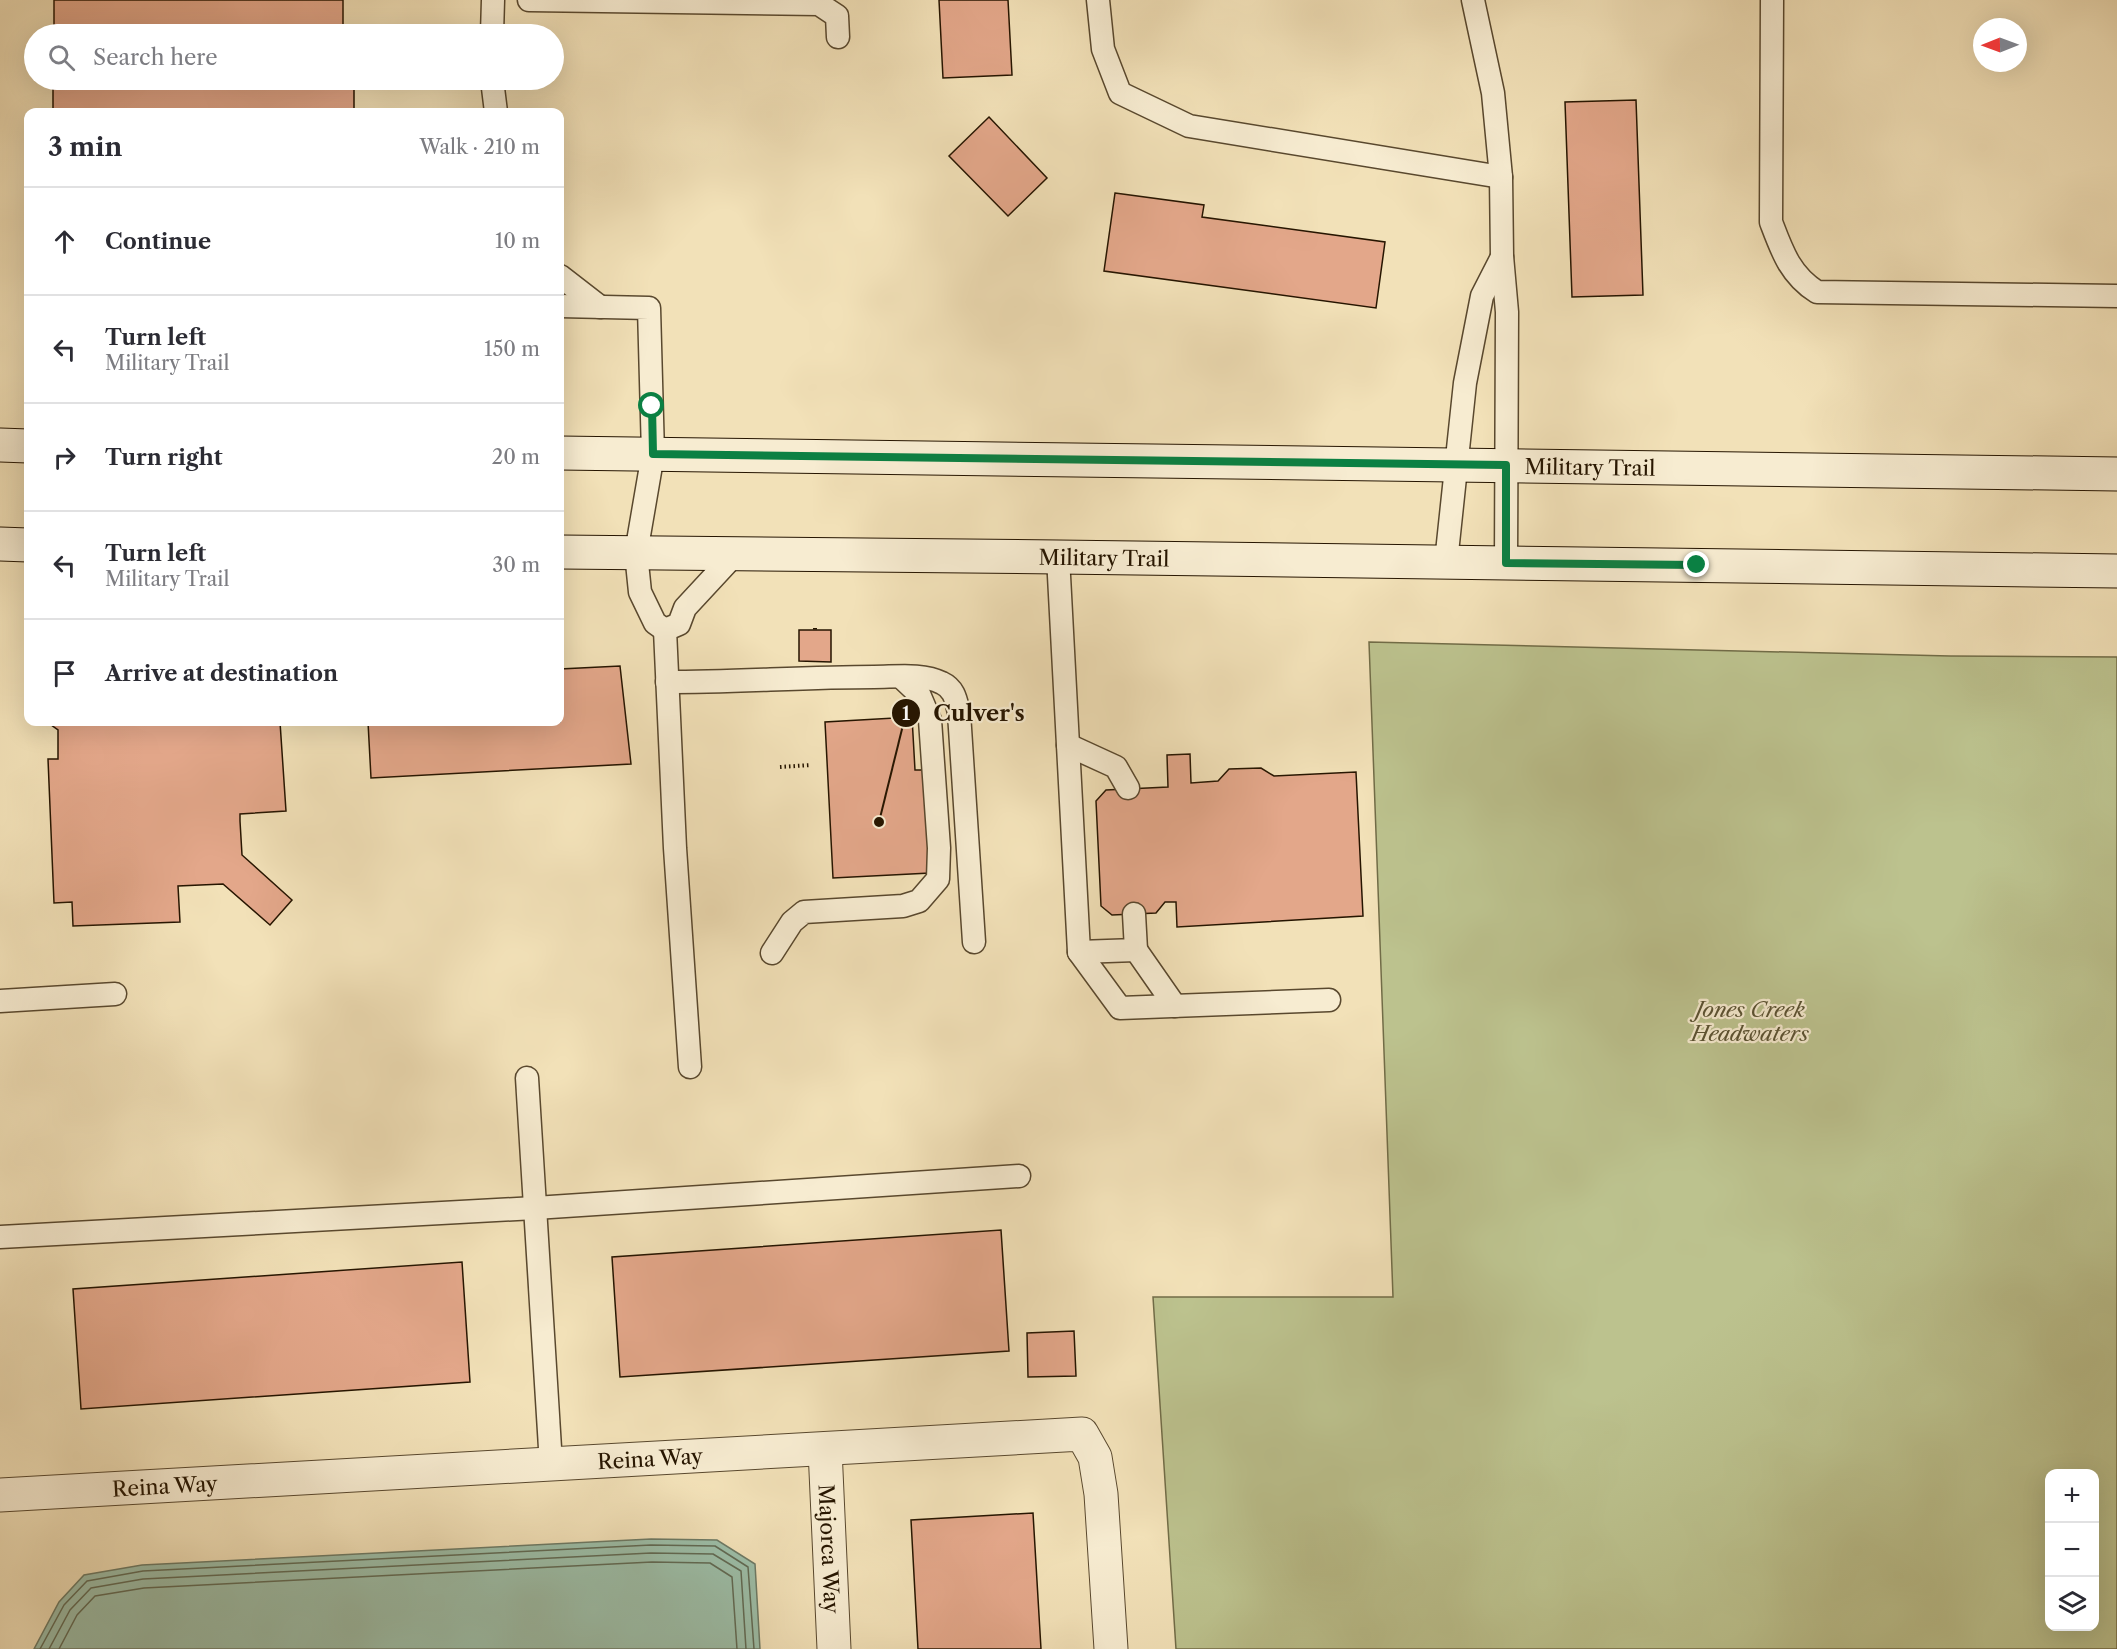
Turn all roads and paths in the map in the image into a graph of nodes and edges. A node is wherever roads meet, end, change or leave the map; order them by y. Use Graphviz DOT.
graph roads {
  1 [pos="493,0"];
  2 [pos="529,0"];
  3 [pos="1098,0"];
  4 [pos="1473,0"];
  5 [pos="1772,0"];
  6 [pos="492,24"];
  7 [pos="838,37"];
  8 [pos="493,90"];
  9 [pos="496,108"];
  10 [pos="1501,177"];
  11 [pos="1502,256"];
  12 [pos="564,279"];
  13 [pos="2117,296"];
  14 [pos="564,306"];
  15 [pos="600,307"];
  16 [pos="0,446"];
  17 [pos="24,446"];
  18 [pos="564,453"];
  19 [pos="653,454"];
  20 [pos="1457,465"];
  21 [pos="1506,465"];
  22 [pos="2117,474"];
  23 [pos="0,544"];
  24 [pos="24,545"];
  25 [pos="564,552"];
  26 [pos="636,553"];
  27 [pos="736,553"];
  28 [pos="1058,557"];
  29 [pos="1446,562"];
  30 [pos="1506,563"];
  31 [pos="2117,571"];
  32 [pos="665,630"];
  33 [pos="901,677"];
  34 [pos="667,682"];
  35 [pos="1068,745"];
  36 [pos="812,765"];
  37 [pos="780,767"];
  38 [pos="1128,788"];
  39 [pos="968,847"];
  40 [pos="938,879"];
  41 [pos="1134,914"];
  42 [pos="974,942"];
  43 [pos="1136,950"];
  44 [pos="1079,952"];
  45 [pos="772,953"];
  46 [pos="115,994"];
  47 [pos="1329,1000"];
  48 [pos="0,1001"];
  49 [pos="1175,1006"];
  50 [pos="690,1067"];
  51 [pos="527,1078"];
  52 [pos="1019,1176"];
  53 [pos="535,1208"];
  54 [pos="0,1238"];
  55 [pos="825,1449"];
  56 [pos="551,1464"];
  57 [pos="0,1495"];
  58 [pos="834,1649"];
  59 [pos="1111,1649"];
  1 -- 6 [label="lane"];
  2 -- 7 [label="lane"];
  3 -- 10 [label="lane"];
  4 -- 10 [label="lane"];
  5 -- 13 [label="lane"];
  8 -- 9 [label="lane"];
  10 -- 11 [label="lane"];
  11 -- 20 [label="lane"];
  11 -- 21 [label="lane"];
  12 -- 15 [label="lane"];
  14 -- 15 [label="lane"];
  15 -- 19 [label="lane"];
  16 -- 17 [label="main road"];
  18 -- 19 [label="main road, Military Trail"];
  19 -- 20 [label="main road, Military Trail"];
  19 -- 26 [label="lane"];
  20 -- 21 [label="main road, Military Trail"];
  20 -- 29 [label="lane"];
  21 -- 22 [label="main road, Military Trail"];
  21 -- 30 [label="lane"];
  23 -- 24 [label="main road"];
  25 -- 26 [label="main road, Military Trail"];
  26 -- 27 [label="main road, Military Trail"];
  26 -- 32 [label="lane"];
  27 -- 28 [label="main road, Military Trail"];
  27 -- 32 [label="lane"];
  28 -- 29 [label="main road, Military Trail"];
  28 -- 35 [label="lane"];
  29 -- 30 [label="main road, Military Trail"];
  30 -- 31 [label="main road, Military Trail"];
  32 -- 34 [label="lane"];
  33 -- 34 [label="lane"];
  33 -- 39 [label="lane"];
  33 -- 40 [label="lane"];
  34 -- 50 [label="lane"];
  35 -- 38 [label="lane"];
  35 -- 44 [label="lane"];
  36 -- 37 [label="path"];
  39 -- 40 [label="lane"];
  39 -- 42 [label="lane"];
  40 -- 45 [label="lane"];
  41 -- 43 [label="lane"];
  43 -- 44 [label="lane"];
  43 -- 49 [label="lane"];
  44 -- 49 [label="lane"];
  46 -- 48 [label="lane"];
  47 -- 49 [label="lane"];
  51 -- 53 [label="lane"];
  52 -- 53 [label="lane"];
  53 -- 54 [label="lane"];
  53 -- 56 [label="lane"];
  55 -- 56 [label="main road, Reina Way"];
  55 -- 58 [label="main road, Majorca Way"];
  55 -- 59 [label="main road, Reina Way"];
  56 -- 57 [label="main road, Reina Way"];
}
